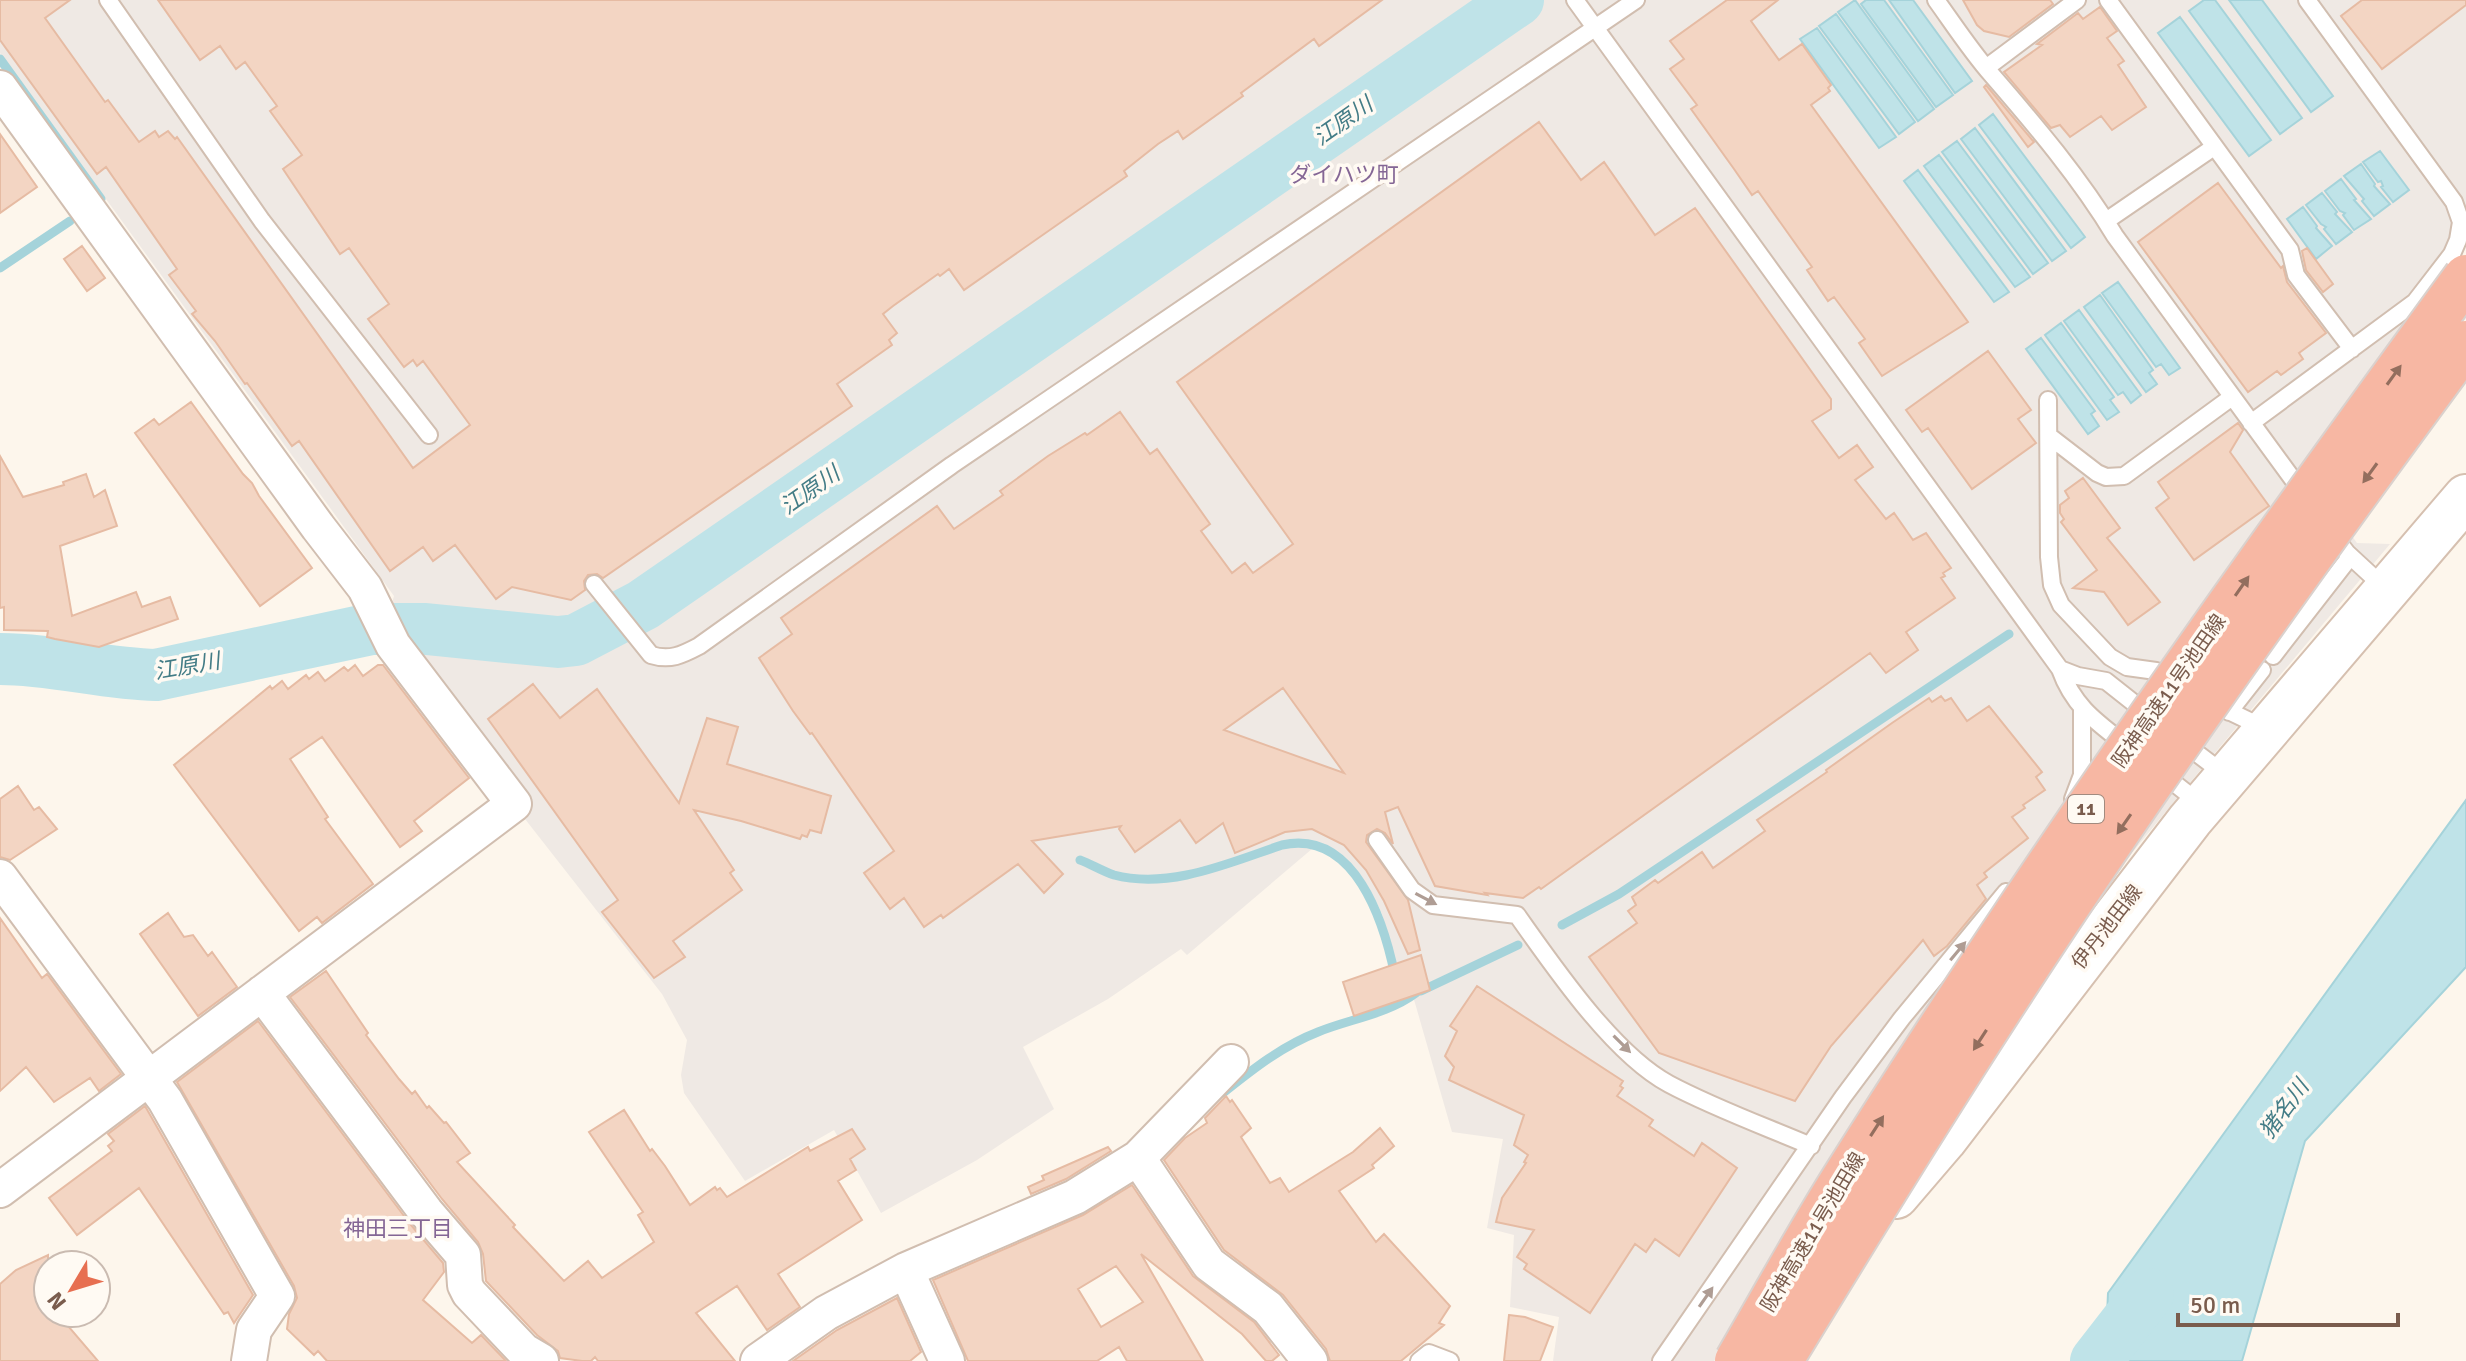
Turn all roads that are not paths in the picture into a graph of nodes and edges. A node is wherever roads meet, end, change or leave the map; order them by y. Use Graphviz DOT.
graph roads {
  1 [pos="108,0"];
  2 [pos="1636,0"];
  3 [pos="1936,0"];
  4 [pos="2077,0"];
  5 [pos="2108,0"];
  6 [pos="2307,0"];
  7 [pos="1577,3"];
  8 [pos="1595,29"];
  9 [pos="1986,68"];
  10 [pos="0,88"];
  11 [pos="2214,147"];
  12 [pos="2106,221"];
  13 [pos="2466,277"];
  14 [pos="2466,343"];
  15 [pos="2352,349"];
  16 [pos="2232,397"];
  17 [pos="2048,400"];
  18 [pos="2251,423"];
  19 [pos="429,435"];
  20 [pos="2049,436"];
  21 [pos="2466,497"];
  22 [pos="2350,557"];
  23 [pos="597,587"];
  24 [pos="2387,590"];
  25 [pos="2273,656"];
  26 [pos="2060,669"];
  27 [pos="2262,670"];
  28 [pos="2082,710"];
  29 [pos="2248,721"];
  30 [pos="2119,731"];
  31 [pos="2215,791"];
  32 [pos="2076,793"];
  33 [pos="1377,840"];
  34 [pos="0,877"];
  35 [pos="262,993"];
  36 [pos="1231,1062"];
  37 [pos="147,1078"];
  38 [pos="1811,1146"];
  39 [pos="1138,1158"];
  40 [pos="0,1190"];
  41 [pos="906,1270"];
  42 [pos="1301,1358"];
  43 [pos="249,1361"];
  44 [pos="541,1361"];
  45 [pos="758,1361"];
  46 [pos="947,1361"];
  47 [pos="1419,1361"];
  48 [pos="1450,1361"];
  49 [pos="1661,1361"];
  50 [pos="1737,1361"];
  51 [pos="1753,1361"];
  52 [pos="1780,1361"];
  1 -- 19 [label="lane"];
  2 -- 8 [label="lane"];
  3 -- 9 [label="lane"];
  4 -- 9 [label="lane"];
  5 -- 11 [label="lane"];
  6 -- 15 [label="lane"];
  7 -- 8 [label="lane"];
  8 -- 23 [label="lane"];
  8 -- 26 [label="lane"];
  9 -- 12 [label="lane"];
  10 -- 35 [label="street"];
  11 -- 12 [label="lane"];
  11 -- 15 [label="lane"];
  12 -- 16 [label="lane"];
  50 -- 13 [label="highway, 阪神高速11号池田線 / 11, one-way, bridge"];
  14 -- 52 [label="highway, 阪神高速11号池田線 / 11, one-way, bridge"];
  15 -- 18 [label="lane"];
  16 -- 18 [label="lane"];
  16 -- 20 [label="lane"];
  17 -- 20 [label="lane"];
  18 -- 22 [label="lane"];
  20 -- 29 [label="lane"];
  21 -- 24 [label="main road, 伊丹池田線"];
  22 -- 24 [label="lane"];
  22 -- 25 [label="lane"];
  24 -- 29 [label="main road, 伊丹池田線"];
  26 -- 28 [label="lane"];
  26 -- 30 [label="lane"];
  27 -- 29 [label="lane"];
  28 -- 30 [label="lane"];
  28 -- 32 [label="lane"];
  29 -- 31 [label="main road, 伊丹池田線"];
  30 -- 31 [label="lane"];
  30 -- 31 [label="lane"];
  30 -- 32 [label="lane"];
  31 -- 51 [label="main road, 伊丹池田線"];
  38 -- 32 [label="lane, one-way"];
  33 -- 38 [label="lane, one-way"];
  34 -- 37 [label="street"];
  35 -- 37 [label="street"];
  35 -- 44 [label="street"];
  36 -- 39 [label="street"];
  37 -- 40 [label="street"];
  37 -- 43 [label="street"];
  49 -- 38 [label="lane, one-way"];
  39 -- 41 [label="street"];
  39 -- 42 [label="street"];
  41 -- 45 [label="street"];
  41 -- 46 [label="street"];
  47 -- 48 [label="lane"];
}
